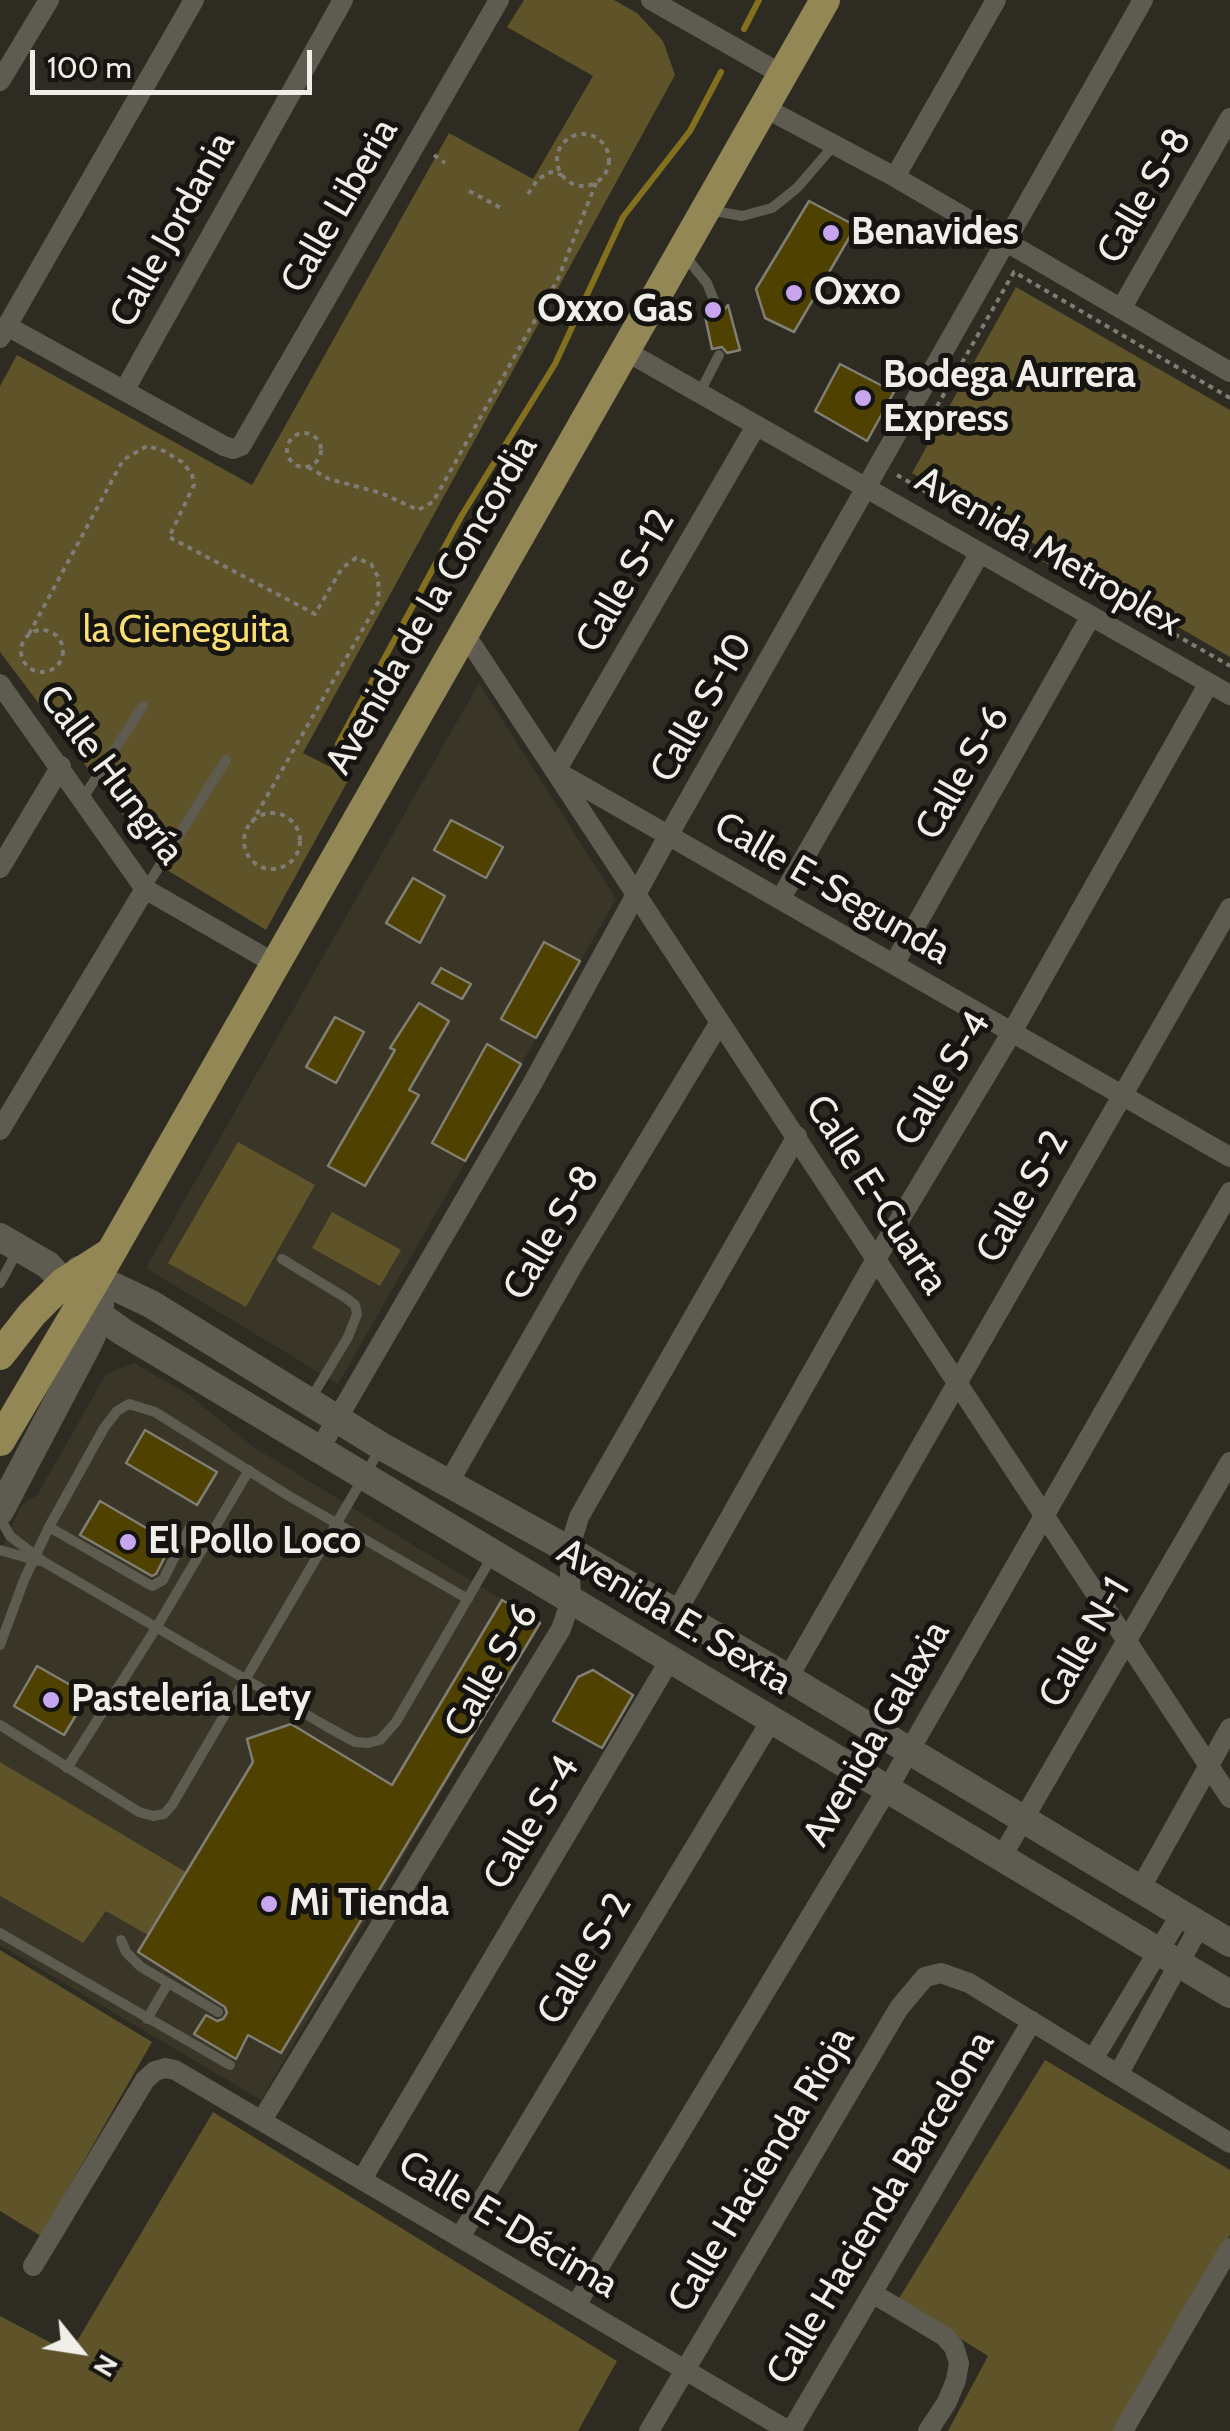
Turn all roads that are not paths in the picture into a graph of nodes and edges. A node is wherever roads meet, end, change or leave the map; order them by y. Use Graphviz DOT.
graph roads {
  1 [pos="48,0"];
  2 [pos="194,0"];
  3 [pos="343,0"];
  4 [pos="498,0"];
  5 [pos="652,0"];
  6 [pos="826,0"];
  7 [pos="996,0"];
  8 [pos="1143,0"];
  9 [pos="783,75"];
  10 [pos="0,81"];
  11 [pos="764,108"];
  12 [pos="1230,118"];
  13 [pos="834,145"];
  14 [pos="895,178"];
  15 [pos="706,209"];
  16 [pos="1005,242"];
  17 [pos="680,252"];
  18 [pos="717,308"];
  19 [pos="1121,309"];
  20 [pos="4,332"];
  21 [pos="624,350"];
  22 [pos="719,356"];
  23 [pos="1230,372"];
  24 [pos="124,390"];
  25 [pos="700,394"];
  26 [pos="756,426"];
  27 [pos="867,489"];
  28 [pos="980,553"];
  29 [pos="1091,616"];
  30 [pos="463,631"];
  31 [pos="1208,683"];
  32 [pos="0,684"];
  33 [pos="1230,695"];
  34 [pos="143,706"];
  35 [pos="226,760"];
  36 [pos="61,766"];
  37 [pos="556,771"];
  38 [pos="83,798"];
  39 [pos="668,836"];
  40 [pos="0,868"];
  41 [pos="145,888"];
  42 [pos="635,896"];
  43 [pos="781,898"];
  44 [pos="1230,908"];
  45 [pos="274,964"];
  46 [pos="894,964"];
  47 [pos="720,1022"];
  48 [pos="1012,1032"];
  49 [pos="1122,1095"];
  50 [pos="0,1130"];
  51 [pos="797,1136"];
  52 [pos="1230,1157"];
  53 [pos="1230,1192"];
  54 [pos="10,1242"];
  55 [pos="282,1259"];
  56 [pos="876,1259"];
  57 [pos="83,1281"];
  58 [pos="0,1283"];
  59 [pos="0,1355"];
  60 [pos="956,1384"];
  61 [pos="310,1401"];
  62 [pos="338,1419"];
  63 [pos="0,1441"];
  64 [pos="382,1446"];
  65 [pos="319,1450"];
  66 [pos="1230,1462"];
  67 [pos="249,1470"];
  68 [pos="364,1476"];
  69 [pos="449,1482"];
  70 [pos="1045,1514"];
  71 [pos="0,1515"];
  72 [pos="336,1523"];
  73 [pos="190,1527"];
  74 [pos="49,1528"];
  75 [pos="0,1550"];
  76 [pos="569,1550"];
  77 [pos="494,1554"];
  78 [pos="37,1559"];
  79 [pos="468,1599"];
  80 [pos="571,1600"];
  81 [pos="676,1614"];
  82 [pos="156,1628"];
  83 [pos="1126,1640"];
  84 [pos="0,1646"];
  85 [pos="671,1658"];
  86 [pos="788,1678"];
  87 [pos="245,1680"];
  88 [pos="772,1719"];
  89 [pos="0,1725"];
  90 [pos="1230,1728"];
  91 [pos="910,1750"];
  92 [pos="1209,1766"];
  93 [pos="67,1768"];
  94 [pos="888,1788"];
  95 [pos="1230,1798"];
  96 [pos="1024,1820"];
  97 [pos="1001,1858"];
  98 [pos="1140,1890"];
  99 [pos="1190,1920"];
  100 [pos="0,1934"];
  101 [pos="122,1940"];
  102 [pos="1230,1943"];
  103 [pos="1169,1957"];
  104 [pos="168,1984"];
  105 [pos="1230,1994"];
  106 [pos="218,2012"];
  107 [pos="147,2019"];
  108 [pos="1032,2021"];
  109 [pos="1093,2058"];
  110 [pos="230,2065"];
  111 [pos="1119,2073"];
  112 [pos="262,2120"];
  113 [pos="1230,2143"];
  114 [pos="362,2180"];
  115 [pos="460,2237"];
  116 [pos="1230,2248"];
  117 [pos="32,2266"];
  118 [pos="872,2294"];
  119 [pos="576,2305"];
  120 [pos="683,2370"];
  121 [pos="649,2431"];
  122 [pos="790,2431"];
  123 [pos="928,2431"];
  124 [pos="1122,2431"];
  1 -- 10 [label="street"];
  2 -- 20 [label="street"];
  3 -- 24 [label="street, Calle Jordania"];
  4 -- 24 [label="street, Calle Liberia"];
  5 -- 9 [label="street"];
  6 -- 9 [label="main road, Avenida de la Concordia"];
  7 -- 14 [label="street"];
  8 -- 16 [label="street, Calle S-10"];
  9 -- 11 [label="main road, Avenida de la Concordia"];
  11 -- 13 [label="street"];
  11 -- 15 [label="main road, Avenida de la Concordia"];
  12 -- 19 [label="street, Calle S-8"];
  13 -- 14 [label="street"];
  13 -- 15 [label="lane"];
  14 -- 16 [label="street"];
  15 -- 17 [label="main road, Avenida de la Concordia"];
  16 -- 19 [label="street"];
  16 -- 27 [label="street, Calle S-10"];
  17 -- 18 [label="lane"];
  17 -- 21 [label="main road, Avenida de la Concordia"];
  19 -- 23 [label="street"];
  20 -- 24 [label="street"];
  21 -- 25 [label="street, Avenida Metroplex"];
  21 -- 30 [label="main road, Avenida de la Concordia"];
  22 -- 25 [label="lane"];
  25 -- 26 [label="street, Avenida Metroplex"];
  26 -- 27 [label="street, Avenida Metroplex"];
  26 -- 37 [label="street, Calle S-12"];
  27 -- 28 [label="street, Avenida Metroplex"];
  27 -- 39 [label="street, Calle S-10"];
  28 -- 29 [label="street, Avenida Metroplex"];
  28 -- 43 [label="street"];
  29 -- 31 [label="street, Avenida Metroplex"];
  29 -- 46 [label="street, Calle S-6"];
  30 -- 37 [label="street, Calle E-Cuarta"];
  30 -- 45 [label="main road, Avenida de la Concordia"];
  31 -- 33 [label="street, Avenida Metroplex"];
  31 -- 48 [label="street, Calle S-4"];
  32 -- 36 [label="street, Calle Hungría"];
  34 -- 38 [label="lane"];
  35 -- 41 [label="lane"];
  36 -- 38 [label="street, Calle Hungría"];
  36 -- 40 [label="street"];
  37 -- 39 [label="street, Calle E-Segunda"];
  37 -- 42 [label="street, Calle E-Cuarta"];
  38 -- 41 [label="street, Calle Hungría"];
  39 -- 42 [label="street, Calle S-10"];
  39 -- 43 [label="street, Calle E-Segunda"];
  41 -- 45 [label="street, Calle Hungría"];
  41 -- 50 [label="street"];
  42 -- 47 [label="street, Calle E-Cuarta"];
  42 -- 62 [label="street, Calle S-10"];
  43 -- 46 [label="street, Calle E-Segunda"];
  44 -- 49 [label="street, Calle S-2"];
  45 -- 57 [label="main road, Avenida de la Concordia"];
  46 -- 48 [label="street, Calle E-Segunda"];
  47 -- 51 [label="street, Calle E-Cuarta"];
  47 -- 69 [label="street, Calle S-8"];
  48 -- 49 [label="street, Calle E-Segunda"];
  48 -- 56 [label="street, Calle S-4"];
  49 -- 52 [label="street, Calle E-Segunda"];
  49 -- 60 [label="street, Calle S-2"];
  51 -- 56 [label="street, Calle E-Cuarta"];
  51 -- 76 [label="street, Calle S-6"];
  53 -- 70 [label="street, Avenida Galaxia"];
  54 -- 57 [label="street"];
  54 -- 58 [label="lane"];
  55 -- 61 [label="lane"];
  56 -- 60 [label="street, Calle E-Cuarta"];
  56 -- 81 [label="street, Calle S-4"];
  57 -- 59 [label="main road"];
  57 -- 61 [label="street, Avenida E. Sexta"];
  57 -- 63 [label="main road"];
  57 -- 65 [label="street, Avenida E. Sexta"];
  57 -- 71 [label="street"];
  60 -- 70 [label="street, Calle E-Cuarta"];
  60 -- 86 [label="street, Calle S-2"];
  61 -- 62 [label="street, Avenida E. Sexta"];
  62 -- 64 [label="street, Avenida E. Sexta"];
  62 -- 65 [label="street, Calle S-10"];
  64 -- 68 [label="lane"];
  64 -- 69 [label="street, Avenida E. Sexta"];
  65 -- 68 [label="street, Avenida E. Sexta"];
  66 -- 83 [label="street, Calle N-1"];
  67 -- 72 [label="lane"];
  67 -- 74 [label="lane"];
  67 -- 82 [label="lane"];
  68 -- 72 [label="lane"];
  68 -- 77 [label="street, Avenida E. Sexta"];
  69 -- 76 [label="street, Avenida E. Sexta"];
  70 -- 83 [label="street, Calle E-Cuarta"];
  70 -- 91 [label="street, Avenida Galaxia"];
  71 -- 78 [label="lane"];
  72 -- 79 [label="lane"];
  72 -- 87 [label="lane"];
  73 -- 74 [label="lane"];
  74 -- 78 [label="lane"];
  75 -- 78 [label="lane"];
  76 -- 80 [label="street, Calle S-6"];
  76 -- 81 [label="street, Avenida E. Sexta"];
  77 -- 79 [label="lane"];
  77 -- 80 [label="street, Avenida E. Sexta"];
  78 -- 82 [label="lane"];
  78 -- 84 [label="lane"];
  79 -- 87 [label="lane"];
  80 -- 85 [label="street, Avenida E. Sexta"];
  80 -- 112 [label="street, Calle S-6"];
  81 -- 86 [label="street, Avenida E. Sexta"];
  82 -- 87 [label="lane"];
  82 -- 93 [label="lane"];
  83 -- 92 [label="street, Calle E-Cuarta"];
  83 -- 96 [label="street, Calle N-1"];
  85 -- 88 [label="street, Avenida E. Sexta"];
  85 -- 114 [label="street, Calle S-4"];
  86 -- 91 [label="street, Avenida E. Sexta"];
  87 -- 93 [label="lane"];
  88 -- 94 [label="street, Avenida E. Sexta"];
  88 -- 115 [label="street, Calle S-2"];
  89 -- 93 [label="lane"];
  90 -- 92 [label="street"];
  91 -- 94 [label="street, Avenida Galaxia"];
  91 -- 96 [label="street, Avenida E. Sexta"];
  92 -- 95 [label="street, Calle E-Cuarta"];
  92 -- 98 [label="street"];
  94 -- 97 [label="street, Avenida E. Sexta"];
  94 -- 119 [label="street, Avenida Galaxia"];
  96 -- 97 [label="street, Calle N-1"];
  96 -- 98 [label="street, Avenida E. Sexta"];
  97 -- 103 [label="street, Avenida E. Sexta"];
  98 -- 99 [label="street, Avenida E. Sexta"];
  99 -- 102 [label="street, Avenida E. Sexta"];
  99 -- 103 [label="street"];
  100 -- 107 [label="lane"];
  101 -- 104 [label="lane"];
  103 -- 105 [label="street, Avenida E. Sexta"];
  103 -- 109 [label="street"];
  103 -- 111 [label="street"];
  104 -- 106 [label="lane"];
  104 -- 107 [label="lane"];
  107 -- 110 [label="lane"];
  108 -- 109 [label="street"];
  108 -- 118 [label="street, Calle Hacienda Barcelona"];
  108 -- 120 [label="street, Calle Hacienda Rioja"];
  109 -- 111 [label="street"];
  111 -- 113 [label="street"];
  112 -- 114 [label="street, Calle E-Décima"];
  112 -- 117 [label="street, Calle E-Décima"];
  114 -- 115 [label="street, Calle E-Décima"];
  115 -- 119 [label="street, Calle E-Décima"];
  116 -- 124 [label="street"];
  118 -- 122 [label="street, Calle Hacienda Barcelona"];
  118 -- 123 [label="street"];
  119 -- 120 [label="street, Calle E-Décima"];
  120 -- 121 [label="street, Calle Hacienda Rioja"];
  120 -- 122 [label="street, Calle E-Décima"];
}
